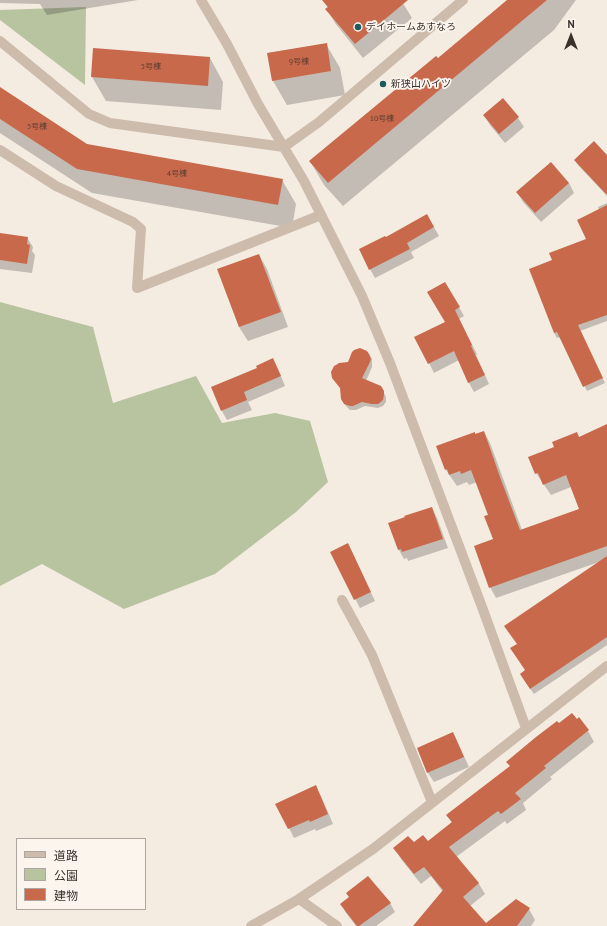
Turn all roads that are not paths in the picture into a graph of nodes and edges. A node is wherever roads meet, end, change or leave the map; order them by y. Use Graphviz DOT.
graph roads {
  1 [pos="201,0"];
  2 [pos="463,0"];
  3 [pos="0,41"];
  4 [pos="284,147"];
  5 [pos="0,150"];
  6 [pos="321,215"];
  7 [pos="342,600"];
  8 [pos="607,666"];
  9 [pos="526,728"];
  10 [pos="432,802"];
  11 [pos="299,899"];
  12 [pos="251,926"];
  13 [pos="337,926"];
  1 -- 4 [label="street"];
  2 -- 4 [label="street"];
  3 -- 4 [label="street"];
  4 -- 6 [label="street"];
  5 -- 6 [label="street"];
  6 -- 9 [label="street"];
  7 -- 10 [label="street"];
  8 -- 9 [label="street"];
  9 -- 10 [label="street"];
  10 -- 11 [label="street"];
  11 -- 12 [label="street"];
  11 -- 13 [label="street"];
}
